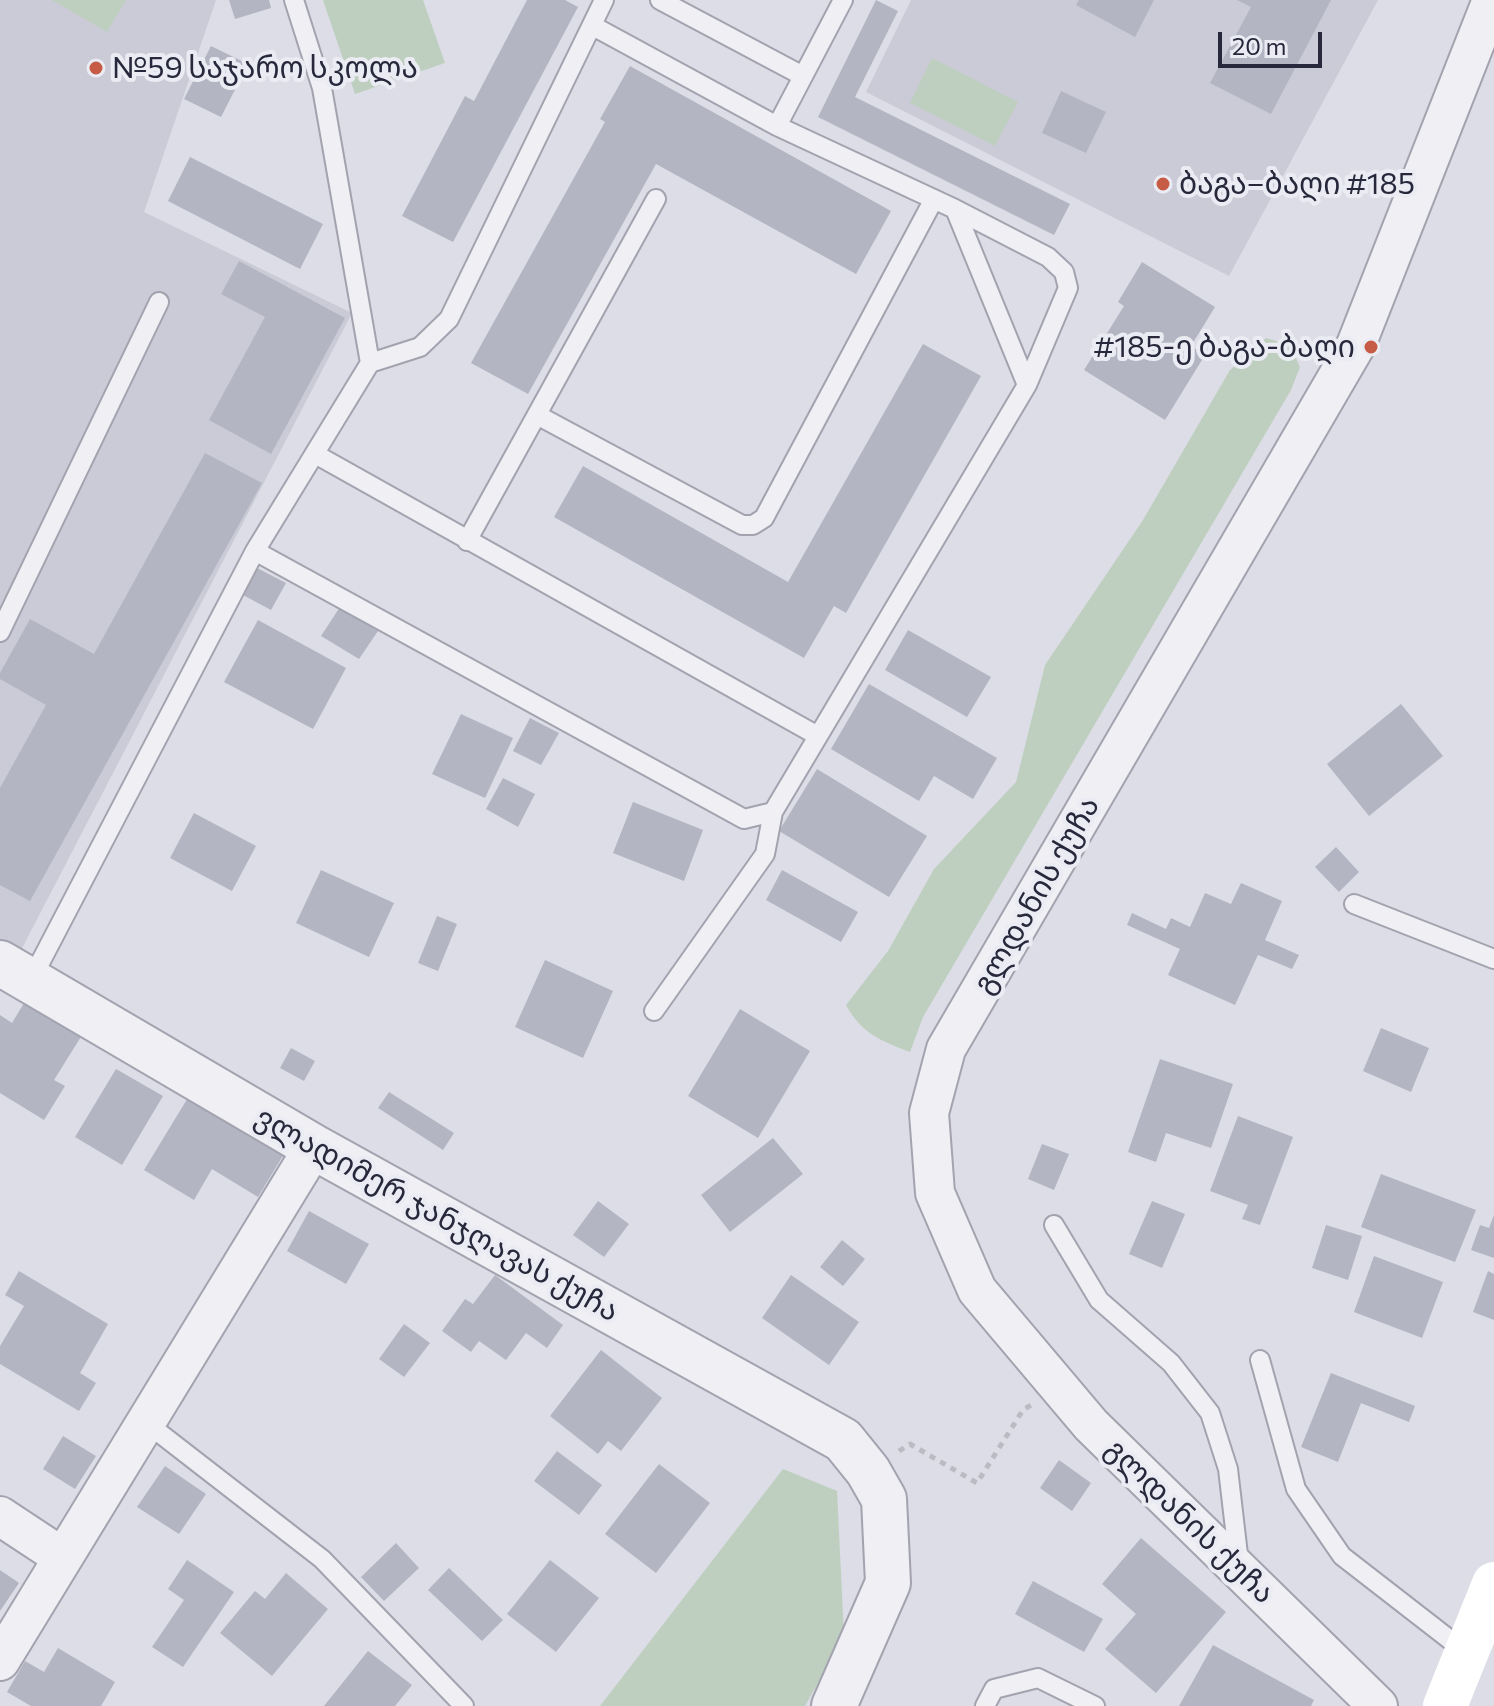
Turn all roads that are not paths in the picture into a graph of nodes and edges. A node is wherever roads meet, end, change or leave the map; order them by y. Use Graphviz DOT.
graph roads {
  1 [pos="294,0"];
  2 [pos="604,0"];
  3 [pos="660,0"];
  4 [pos="843,0"];
  5 [pos="1492,0"];
  6 [pos="593,26"];
  7 [pos="803,76"];
  8 [pos="777,126"];
  9 [pos="656,199"];
  10 [pos="934,199"];
  11 [pos="955,209"];
  12 [pos="159,302"];
  13 [pos="370,363"];
  14 [pos="1027,385"];
  15 [pos="537,415"];
  16 [pos="315,454"];
  17 [pos="467,541"];
  18 [pos="255,551"];
  19 [pos="0,632"];
  20 [pos="818,736"];
  21 [pos="773,812"];
  22 [pos="1354,904"];
  23 [pos="1494,959"];
  24 [pos="15,972"];
  25 [pos="654,1011"];
  26 [pos="314,1147"];
  27 [pos="1054,1225"];
  28 [pos="1260,1360"];
  29 [pos="144,1421"];
  30 [pos="0,1516"];
  31 [pos="62,1557"];
  32 [pos="1240,1570"];
  33 [pos="1494,1584"];
  34 [pos="1467,1653"];
  35 [pos="0,1661"];
  36 [pos="464,1706"];
  37 [pos="834,1706"];
  38 [pos="985,1706"];
  39 [pos="1095,1706"];
  40 [pos="1378,1706"];
  41 [pos="1445,1706"];
  1 -- 13 [label="lane"];
  2 -- 6 [label="lane"];
  3 -- 7 [label="lane"];
  4 -- 7 [label="lane"];
  5 -- 32 [label="street, გლდანის ქუჩა"];
  6 -- 8 [label="lane"];
  6 -- 13 [label="lane"];
  7 -- 8 [label="lane"];
  8 -- 10 [label="lane"];
  9 -- 15 [label="lane"];
  10 -- 11 [label="lane"];
  10 -- 15 [label="lane"];
  11 -- 14 [label="lane"];
  11 -- 14 [label="lane"];
  12 -- 19 [label="lane"];
  13 -- 16 [label="lane"];
  14 -- 20 [label="lane"];
  15 -- 17 [label="lane"];
  16 -- 17 [label="lane"];
  16 -- 18 [label="lane"];
  17 -- 20 [label="lane"];
  18 -- 21 [label="lane"];
  18 -- 24 [label="lane"];
  20 -- 21 [label="lane"];
  21 -- 25 [label="lane"];
  22 -- 23 [label="lane"];
  24 -- 26 [label="street, ვლადიმერ ჯანჯღავას ქუჩა"];
  26 -- 29 [label="street"];
  26 -- 37 [label="street, ვლადიმერ ჯანჯღავას ქუჩა"];
  27 -- 32 [label="lane"];
  28 -- 34 [label="lane"];
  29 -- 31 [label="street"];
  29 -- 36 [label="lane"];
  30 -- 31 [label="street"];
  31 -- 35 [label="street"];
  32 -- 40 [label="street, გლდანის ქუჩა"];
  33 -- 34 [label="main road"];
  34 -- 41 [label="main road"];
  38 -- 39 [label="lane"];
}
